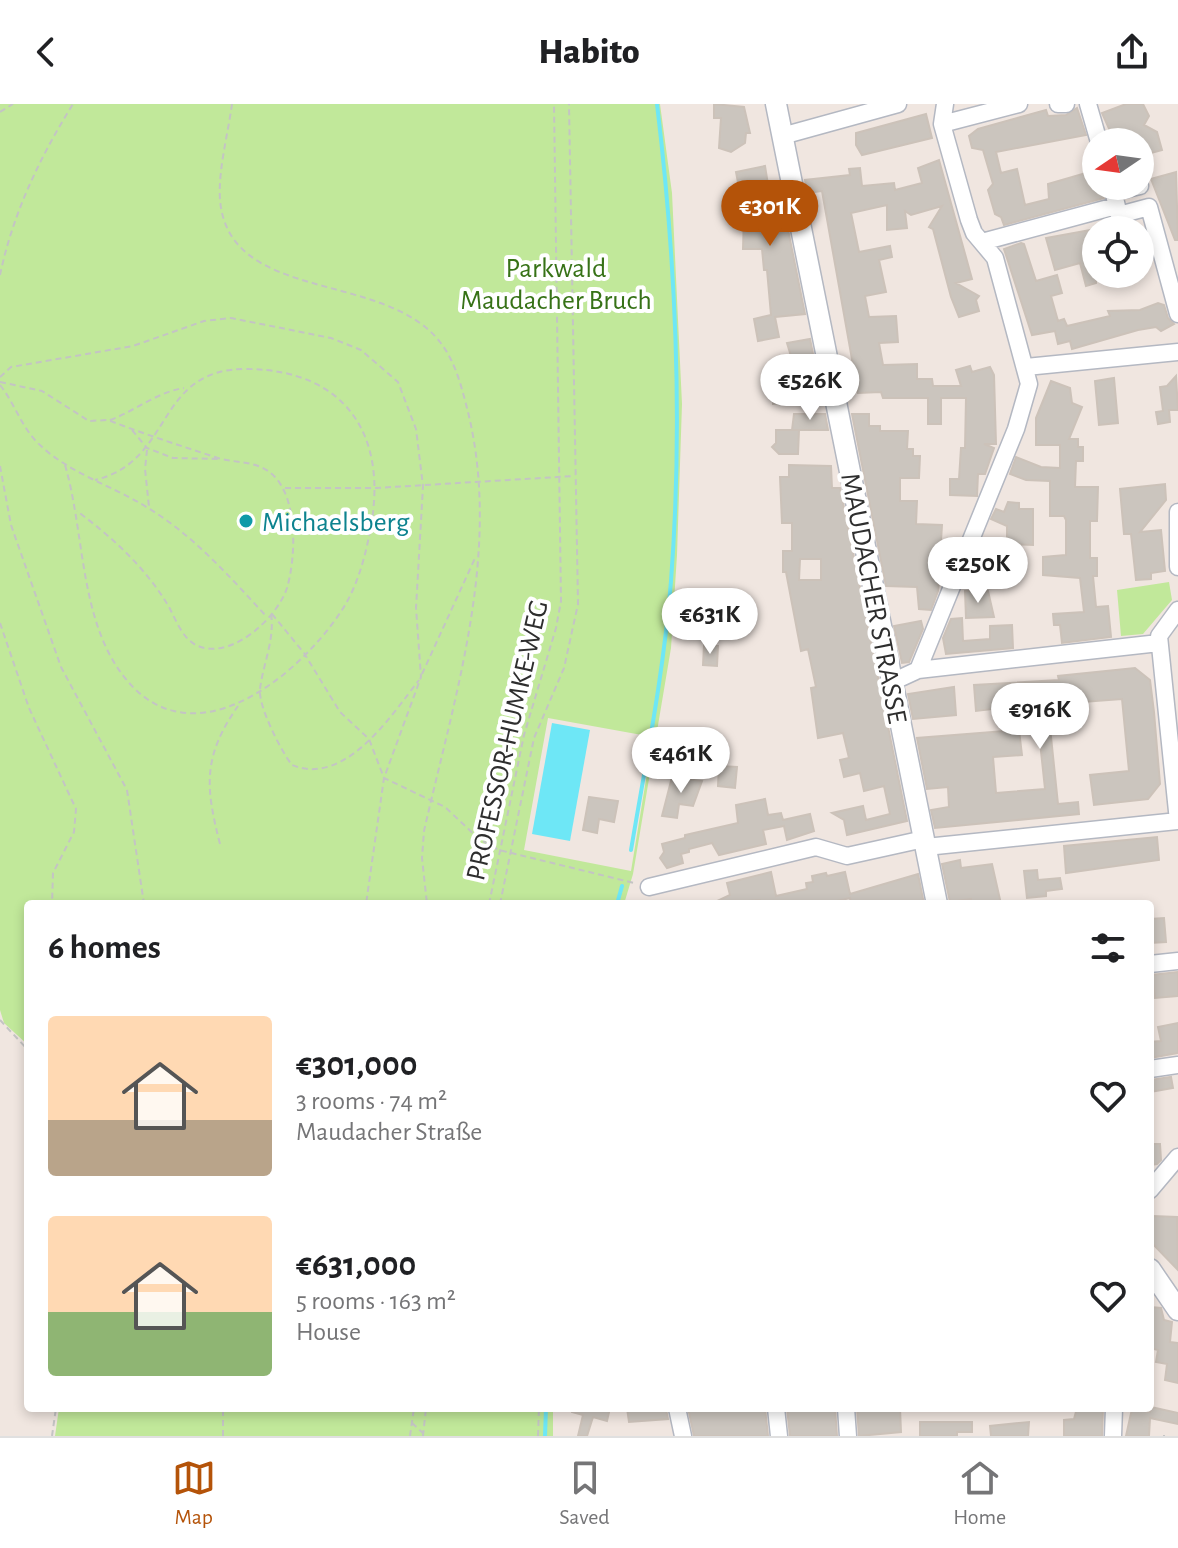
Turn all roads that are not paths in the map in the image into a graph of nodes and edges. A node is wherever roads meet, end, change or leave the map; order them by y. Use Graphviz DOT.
graph roads {
  1 [pos="776,104"];
  2 [pos="898,104"];
  3 [pos="945,104"];
  4 [pos="1019,104"];
  5 [pos="1058,104"];
  6 [pos="1066,104"];
  7 [pos="1088,104"];
  8 [pos="860,110"];
  9 [pos="942,124"];
  10 [pos="1095,128"];
  11 [pos="782,136"];
  12 [pos="1100,200"];
  13 [pos="1115,200"];
  14 [pos="1146,200"];
  15 [pos="1149,207"];
  16 [pos="982,242"];
  17 [pos="1178,314"];
  18 [pos="1178,352"];
  19 [pos="1026,367"];
  20 [pos="1178,512"];
  21 [pos="1178,567"];
  22 [pos="1178,610"];
  23 [pos="1159,643"];
  24 [pos="918,670"];
  25 [pos="892,682"];
  26 [pos="1171,693"];
  27 [pos="1178,821"];
  28 [pos="925,843"];
  29 [pos="649,887"];
  30 [pos="936,900"];
  31 [pos="1178,961"];
  32 [pos="1154,964"];
  33 [pos="1178,1065"];
  34 [pos="1154,1068"];
  35 [pos="1178,1157"];
  36 [pos="1154,1185"];
  37 [pos="1154,1273"];
  38 [pos="1170,1289"];
  39 [pos="1178,1310"];
  40 [pos="678,1412"];
  41 [pos="776,1412"];
  42 [pos="846,1412"];
  43 [pos="1114,1412"];
  44 [pos="683,1436"];
  45 [pos="779,1436"];
  46 [pos="848,1436"];
  47 [pos="1113,1436"];
  1 -- 11 [label="street, MAUDACHER STRASSE"];
  2 -- 8 [label="street"];
  3 -- 9 [label="street"];
  4 -- 9 [label="street"];
  5 -- 6 [label="street"];
  7 -- 10 [label="street"];
  8 -- 11 [label="street"];
  9 -- 16 [label="street"];
  11 -- 25 [label="street, MAUDACHER STRASSE"];
  12 -- 16 [label="street"];
  13 -- 15 [label="street"];
  14 -- 15 [label="street"];
  15 -- 17 [label="street"];
  16 -- 19 [label="street"];
  18 -- 19 [label="street"];
  19 -- 24 [label="street"];
  20 -- 21 [label="street"];
  22 -- 23 [label="street"];
  23 -- 24 [label="street"];
  23 -- 26 [label="street"];
  24 -- 25 [label="street"];
  25 -- 28 [label="street, MAUDACHER STRASSE"];
  26 -- 27 [label="street"];
  27 -- 28 [label="street"];
  28 -- 29 [label="street"];
  28 -- 30 [label="street, MAUDACHER STRASSE"];
  31 -- 32 [label="street"];
  33 -- 34 [label="street"];
  35 -- 36 [label="street"];
  37 -- 38 [label="street"];
  38 -- 39 [label="street"];
  40 -- 44 [label="street"];
  41 -- 45 [label="street"];
  42 -- 46 [label="street"];
  43 -- 47 [label="street"];
}
